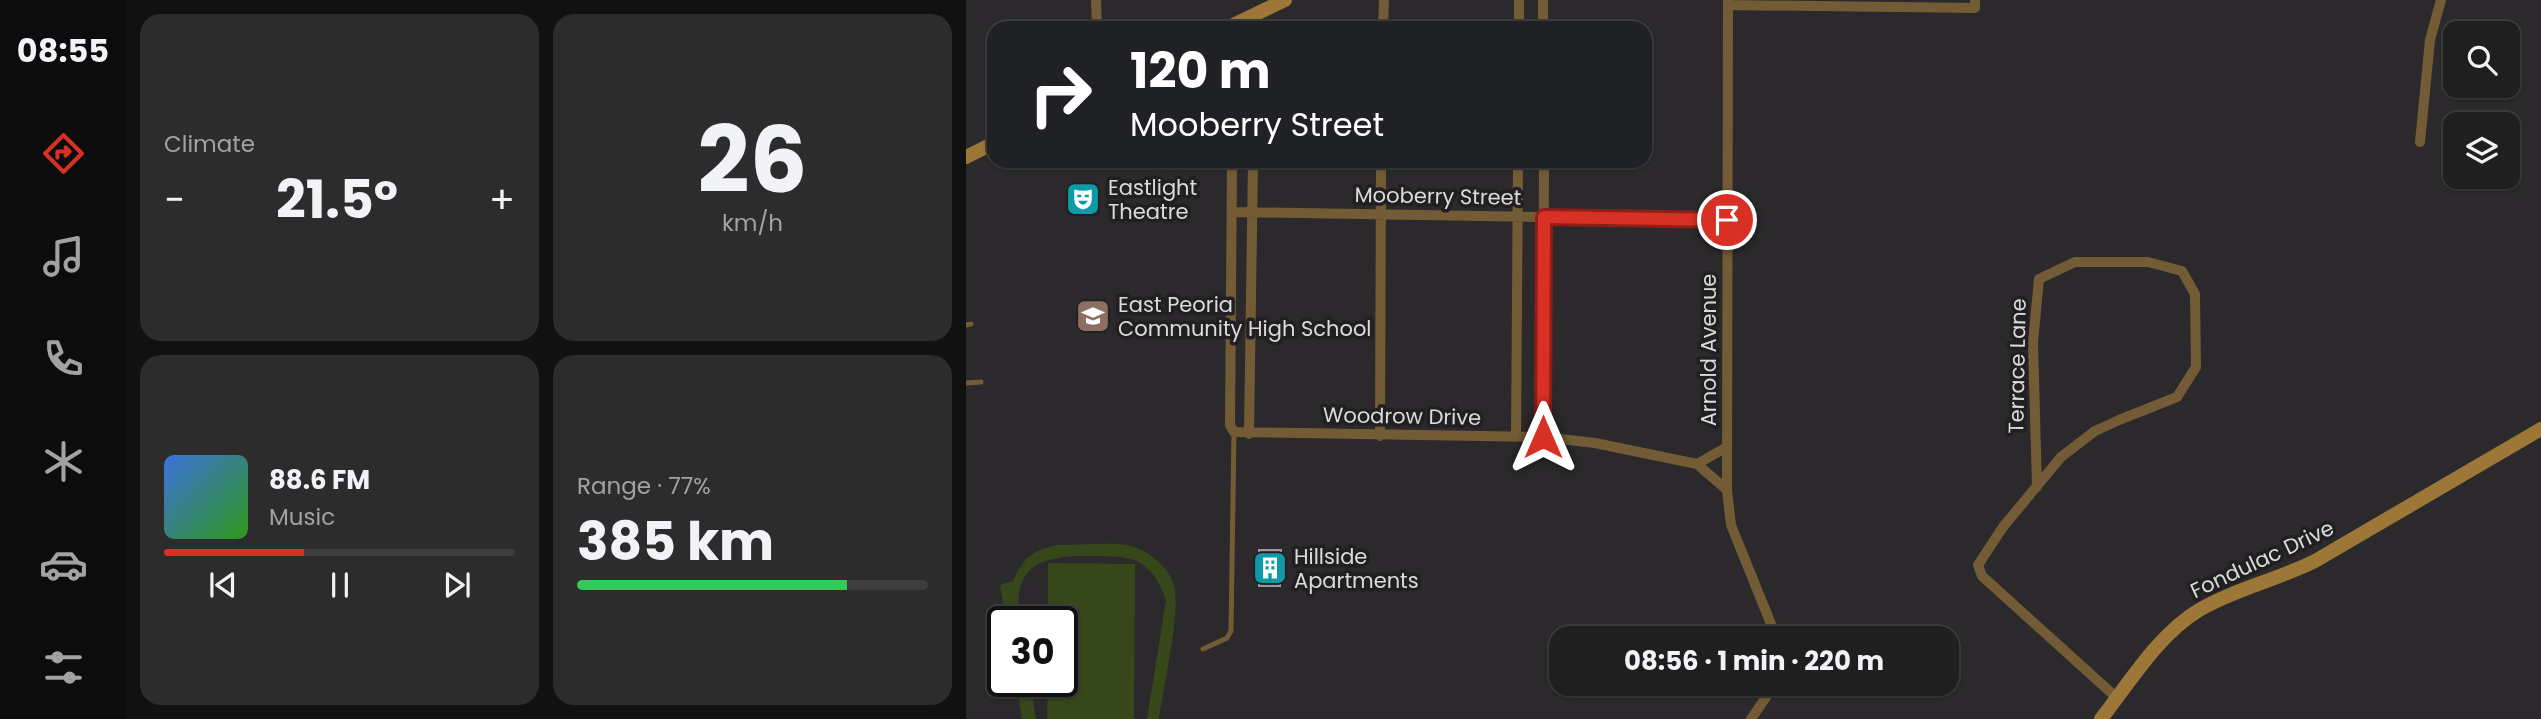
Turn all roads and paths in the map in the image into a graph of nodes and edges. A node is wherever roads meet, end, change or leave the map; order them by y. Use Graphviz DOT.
graph roads {
  1 [pos="1096,0"];
  2 [pos="1285,0"];
  3 [pos="1384,0"];
  4 [pos="1519,0"];
  5 [pos="1543,0"];
  6 [pos="2441,0"];
  7 [pos="1728,2"];
  8 [pos="1975,4"];
  9 [pos="1097,21"];
  10 [pos="1256,21"];
  11 [pos="1383,21"];
  12 [pos="1519,21"];
  13 [pos="1544,21"];
  14 [pos="2420,142"];
  15 [pos="987,146"];
  16 [pos="966,157"];
  17 [pos="1232,168"];
  18 [pos="1253,168"];
  19 [pos="1381,168"];
  20 [pos="1518,168"];
  21 [pos="1544,168"];
  22 [pos="1232,212"];
  23 [pos="1252,212"];
  24 [pos="1381,215"];
  25 [pos="1517,217"];
  26 [pos="1544,217"];
  27 [pos="1727,220"];
  28 [pos="981,382"];
  29 [pos="966,383"];
  30 [pos="2541,429"];
  31 [pos="1233,431"];
  32 [pos="1249,434"];
  33 [pos="1380,436"];
  34 [pos="1516,437"];
  35 [pos="1543,437"];
  36 [pos="1727,447"];
  37 [pos="1698,464"];
  38 [pos="2037,486"];
  39 [pos="1727,490"];
  40 [pos="1772,626"];
  41 [pos="1203,649"];
  42 [pos="1767,696"];
  43 [pos="2117,698"];
  44 [pos="1751,719"];
  45 [pos="2101,719"];
  1 -- 9 [label="street"];
  2 -- 10 [label="street"];
  3 -- 11 [label="street"];
  4 -- 12 [label="street"];
  5 -- 13 [label="street"];
  6 -- 14 [label="street"];
  7 -- 8 [label="street"];
  7 -- 27 [label="street, Arnold Avenue"];
  15 -- 16 [label="street"];
  17 -- 22 [label="street"];
  18 -- 23 [label="street"];
  19 -- 24 [label="street"];
  20 -- 25 [label="street"];
  21 -- 26 [label="street"];
  22 -- 23 [label="street, Mooberry Street"];
  22 -- 31 [label="street"];
  23 -- 24 [label="street, Mooberry Street"];
  23 -- 32 [label="street"];
  24 -- 25 [label="street, Mooberry Street"];
  24 -- 33 [label="street"];
  25 -- 26 [label="street, Mooberry Street"];
  25 -- 34 [label="street"];
  26 -- 27 [label="street, Mooberry Street"];
  26 -- 35 [label="street"];
  27 -- 36 [label="street, Arnold Avenue"];
  28 -- 29 [label="lane"];
  30 -- 43 [label="street, Fondulac Drive"];
  31 -- 32 [label="street, Woodrow Drive"];
  31 -- 41 [label="lane"];
  32 -- 33 [label="street, Woodrow Drive"];
  33 -- 34 [label="street, Woodrow Drive"];
  34 -- 35 [label="street, Woodrow Drive"];
  35 -- 37 [label="street, Woodrow Drive"];
  36 -- 37 [label="street"];
  36 -- 39 [label="street, Arnold Avenue"];
  37 -- 39 [label="street"];
  38 -- 38 [label="street, Terrace Lane"];
  38 -- 43 [label="street, Terrace Lane"];
  39 -- 40 [label="street"];
  42 -- 44 [label="street"];
  43 -- 45 [label="street, Fondulac Drive"];
}
